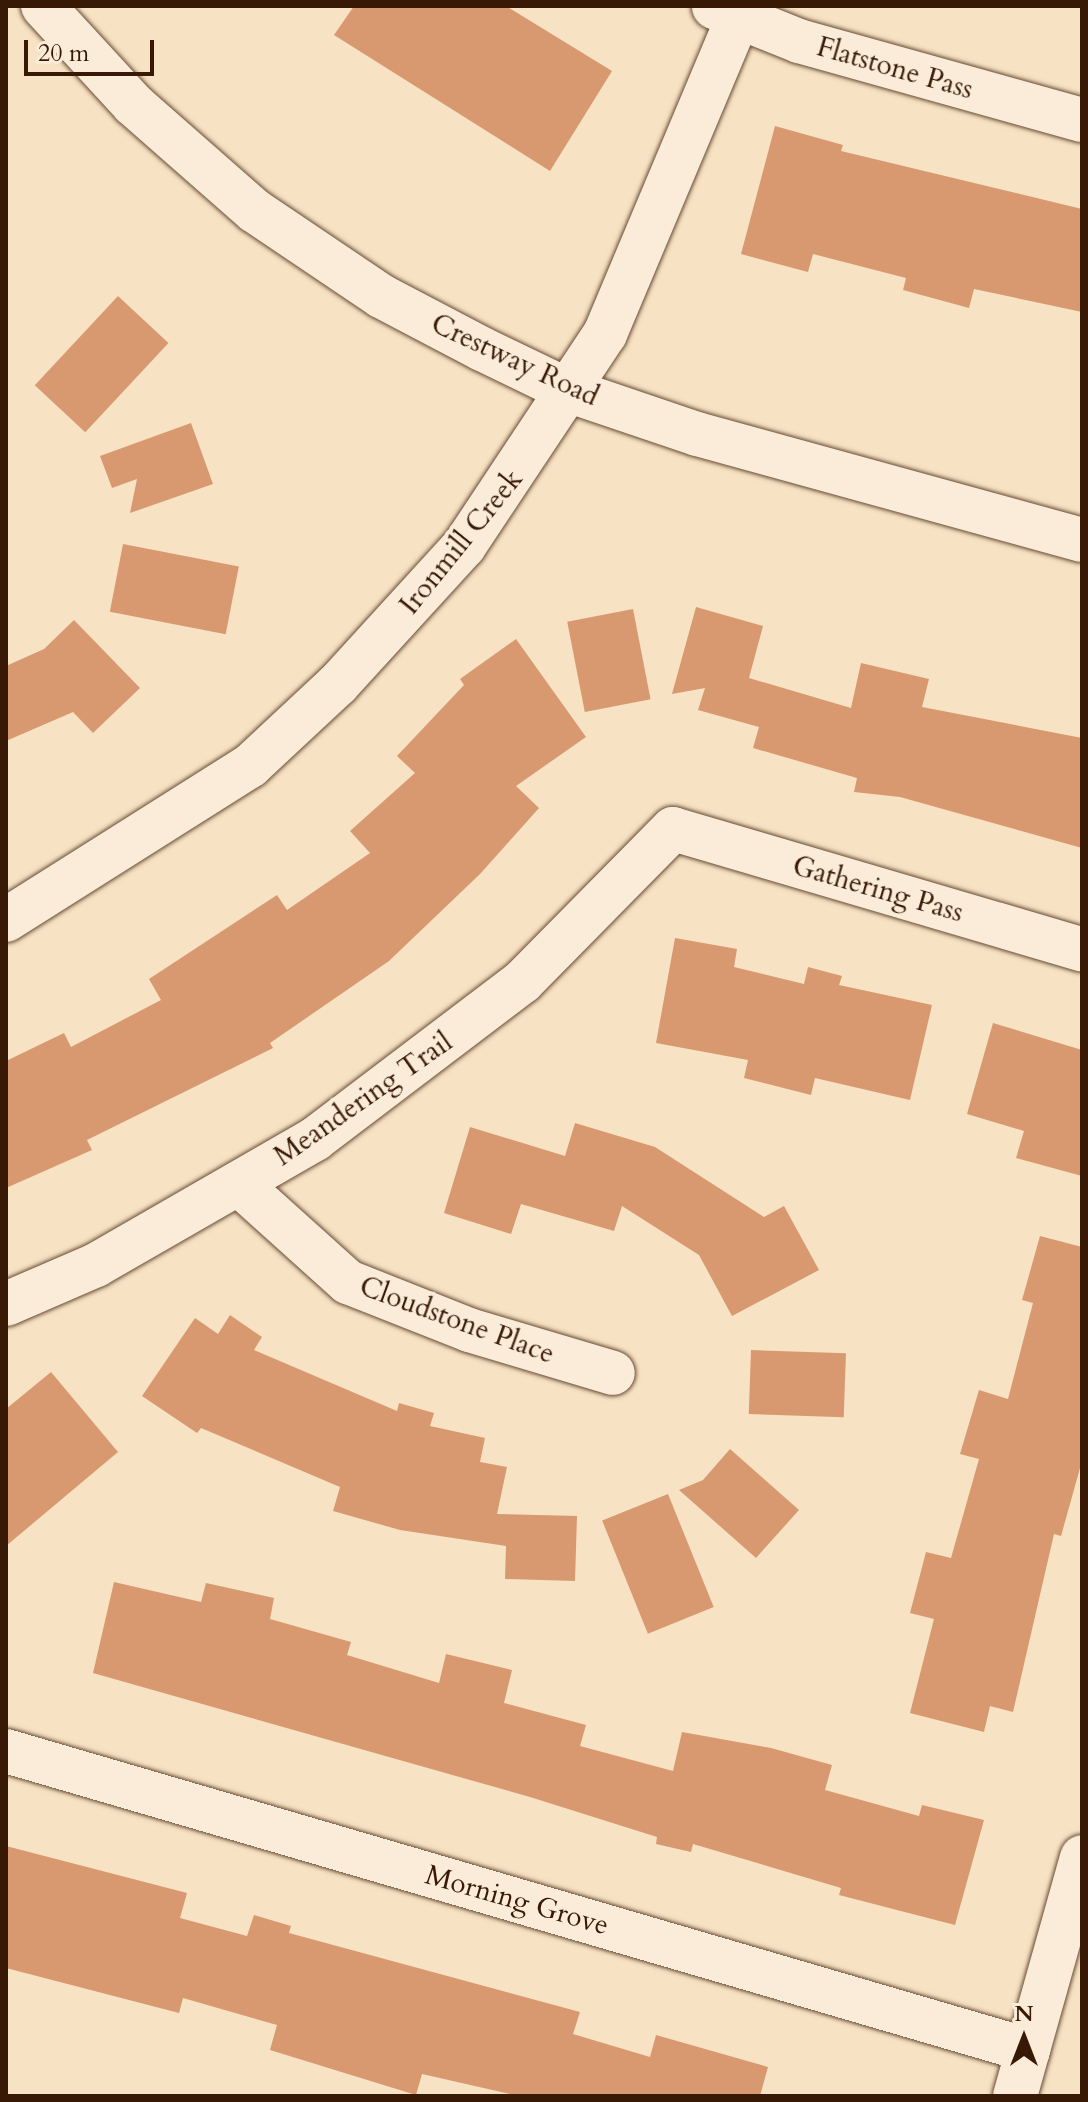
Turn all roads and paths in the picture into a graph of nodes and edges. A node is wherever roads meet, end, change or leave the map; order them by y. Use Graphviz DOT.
graph roads {
  1 [pos="43,6"];
  2 [pos="725,12"];
  3 [pos="1082,120"];
  4 [pos="567,390"];
  5 [pos="1082,540"];
  6 [pos="673,829"];
  7 [pos="6,920"];
  8 [pos="1082,949"];
  9 [pos="239,1184"];
  10 [pos="6,1304"];
  11 [pos="613,1373"];
  12 [pos="6,1751"];
  13 [pos="1082,1857"];
  14 [pos="1028,2050"];
  15 [pos="1015,2096"];
  1 -- 4 [label="street, Crestway Road"];
  2 -- 3 [label="street, Flatstone Pass"];
  2 -- 4 [label="street, Ironmill Creek"];
  4 -- 5 [label="street, Crestway Road"];
  4 -- 7 [label="street, Ironmill Creek"];
  6 -- 8 [label="street, Gathering Pass"];
  6 -- 9 [label="street, Meandering Trail"];
  9 -- 10 [label="street, Meandering Trail"];
  9 -- 11 [label="street, Cloudstone Place"];
  12 -- 14 [label="street, Morning Grove"];
  13 -- 14 [label="street"];
  14 -- 15 [label="street"];
}
